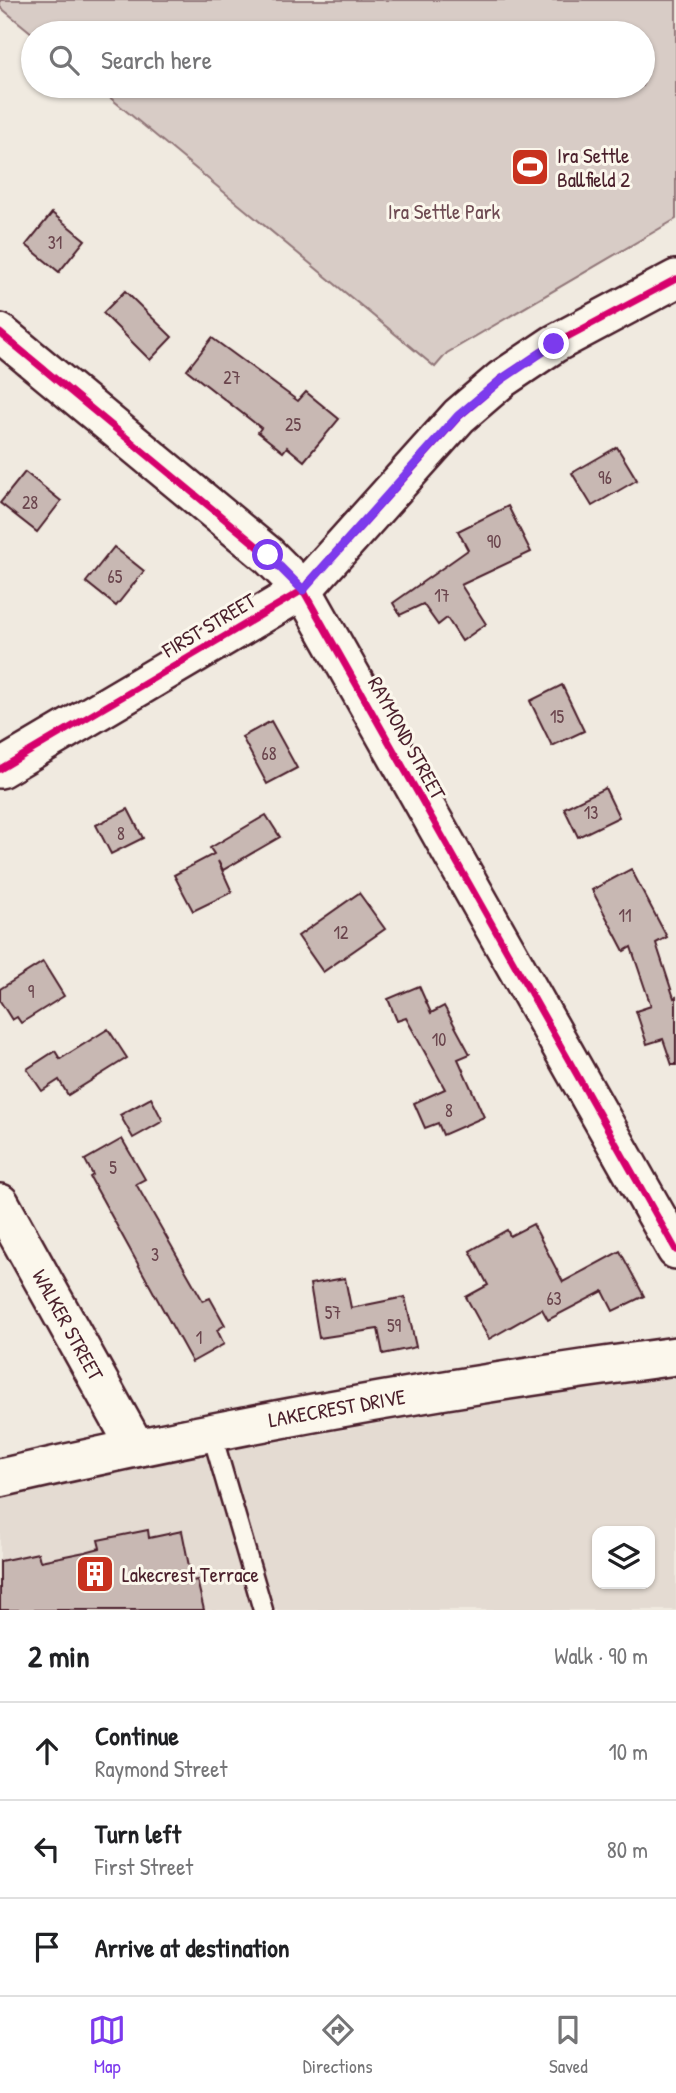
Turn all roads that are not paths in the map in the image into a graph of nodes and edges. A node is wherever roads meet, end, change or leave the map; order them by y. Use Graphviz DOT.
graph roads {
  1 [pos="676,279"];
  2 [pos="0,333"];
  3 [pos="303,590"];
  4 [pos="0,769"];
  5 [pos="0,1203"];
  6 [pos="676,1250"];
  7 [pos="676,1356"];
  8 [pos="211,1431"];
  9 [pos="135,1446"];
  10 [pos="0,1478"];
  11 [pos="263,1610"];
  1 -- 3 [label="street, FIRST STREET"];
  2 -- 3 [label="street, RAYMOND STREET"];
  3 -- 4 [label="street, FIRST STREET"];
  3 -- 6 [label="street, RAYMOND STREET"];
  5 -- 9 [label="street, WALKER STREET"];
  7 -- 8 [label="street, LAKECREST DRIVE"];
  8 -- 9 [label="street, LAKECREST DRIVE"];
  8 -- 11 [label="lane"];
  9 -- 10 [label="street, LAKECREST DRIVE"];
}
